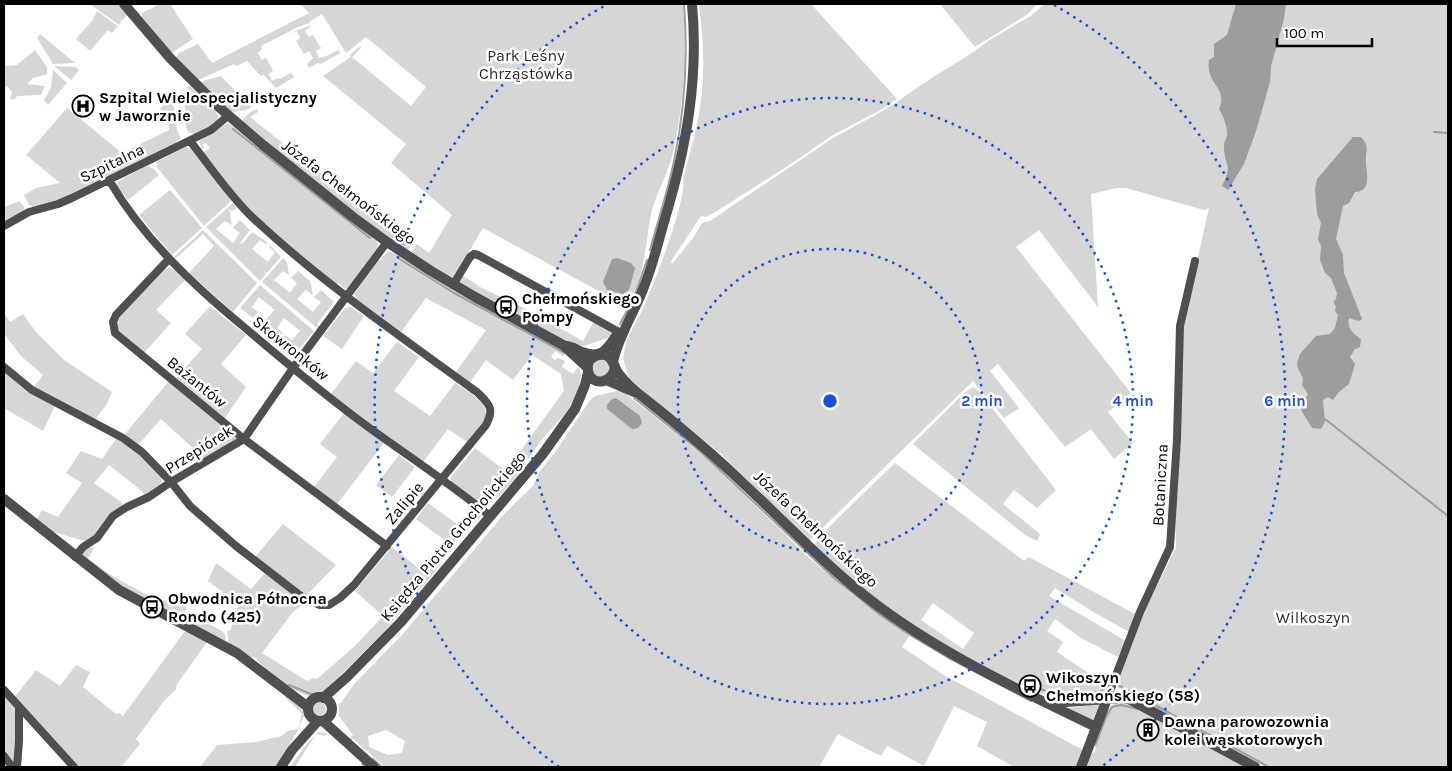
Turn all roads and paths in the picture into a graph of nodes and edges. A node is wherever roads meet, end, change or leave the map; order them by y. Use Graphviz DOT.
graph roads {
  1 [pos="124,4"];
  2 [pos="692,4"];
  3 [pos="228,116"];
  4 [pos="190,140"];
  5 [pos="109,180"];
  6 [pos="4,226"];
  7 [pos="387,242"];
  8 [pos="169,259"];
  9 [pos="1195,261"];
  10 [pos="453,284"];
  11 [pos="347,297"];
  12 [pos="623,329"];
  13 [pos="563,345"];
  14 [pos="598,355"];
  15 [pos="614,364"];
  16 [pos="4,367"];
  17 [pos="293,368"];
  18 [pos="588,370"];
  19 [pos="604,381"];
  20 [pos="638,393"];
  21 [pos="575,409"];
  22 [pos="244,439"];
  23 [pos="442,480"];
  24 [pos="171,482"];
  25 [pos="4,499"];
  26 [pos="486,513"];
  27 [pos="387,546"];
  28 [pos="75,557"];
  29 [pos="4,690"];
  30 [pos="1039,698"];
  31 [pos="1107,699"];
  32 [pos="19,708"];
  33 [pos="319,710"];
  34 [pos="1096,727"];
  35 [pos="4,756"];
  36 [pos="12,767"];
  37 [pos="17,767"];
  38 [pos="74,767"];
  39 [pos="280,767"];
  40 [pos="374,767"];
  41 [pos="1081,767"];
  42 [pos="1255,767"];
  1 -- 3 [label="street, Józefa Chełmońskiego"];
  2 -- 12 [label="street"];
  3 -- 4 [label="street, Szpitalna"];
  3 -- 7 [label="street, Józefa Chełmońskiego"];
  4 -- 5 [label="street, Szpitalna"];
  4 -- 11 [label="street, Zalipie"];
  5 -- 6 [label="street, Szpitalna"];
  5 -- 8 [label="street, Skowronków"];
  7 -- 10 [label="street, Józefa Chełmońskiego"];
  7 -- 11 [label="street, Przepiórek"];
  8 -- 17 [label="street, Skowronków"];
  8 -- 22 [label="street, Bażantów"];
  9 -- 31 [label="street, Botaniczna"];
  10 -- 12 [label="street"];
  10 -- 13 [label="street, Józefa Chełmońskiego"];
  11 -- 17 [label="street, Przepiórek"];
  11 -- 23 [label="street, Zalipie"];
  12 -- 14 [label="street"];
  12 -- 15 [label="street"];
  13 -- 14 [label="street, Józefa Chełmońskiego"];
  13 -- 18 [label="street, Józefa Chełmońskiego"];
  14 -- 15 [label="street"];
  14 -- 18 [label="street"];
  15 -- 19 [label="street"];
  15 -- 20 [label="street, Józefa Chełmońskiego"];
  16 -- 24 [label="street, Zalipie"];
  17 -- 22 [label="street, Przepiórek"];
  17 -- 23 [label="street, Skowronków"];
  18 -- 19 [label="street"];
  18 -- 21 [label="street, Księdza Piotra Grocholickiego"];
  19 -- 20 [label="street, Józefa Chełmońskiego"];
  19 -- 21 [label="street, Księdza Piotra Grocholickiego"];
  20 -- 30 [label="street, Józefa Chełmońskiego"];
  21 -- 26 [label="street, Księdza Piotra Grocholickiego"];
  22 -- 24 [label="street, Przepiórek"];
  22 -- 27 [label="street, Bażantów"];
  23 -- 26 [label="street, Skowronków"];
  23 -- 27 [label="street, Zalipie"];
  24 -- 27 [label="street, Zalipie"];
  24 -- 28 [label="street, Przepiórek"];
  25 -- 28 [label="street"];
  26 -- 33 [label="street, Księdza Piotra Grocholickiego"];
  28 -- 33 [label="street"];
  29 -- 32 [label="street"];
  30 -- 31 [label="street, Józefa Chełmońskiego"];
  30 -- 34 [label="street, Józefa Chełmońskiego"];
  31 -- 34 [label="street"];
  31 -- 42 [label="street, Józefa Chełmońskiego"];
  32 -- 37 [label="street"];
  32 -- 38 [label="street"];
  33 -- 39 [label="street, Księdza Piotra Grocholickiego"];
  33 -- 40 [label="street"];
  34 -- 41 [label="street"];
  35 -- 36 [label="street"];
}
